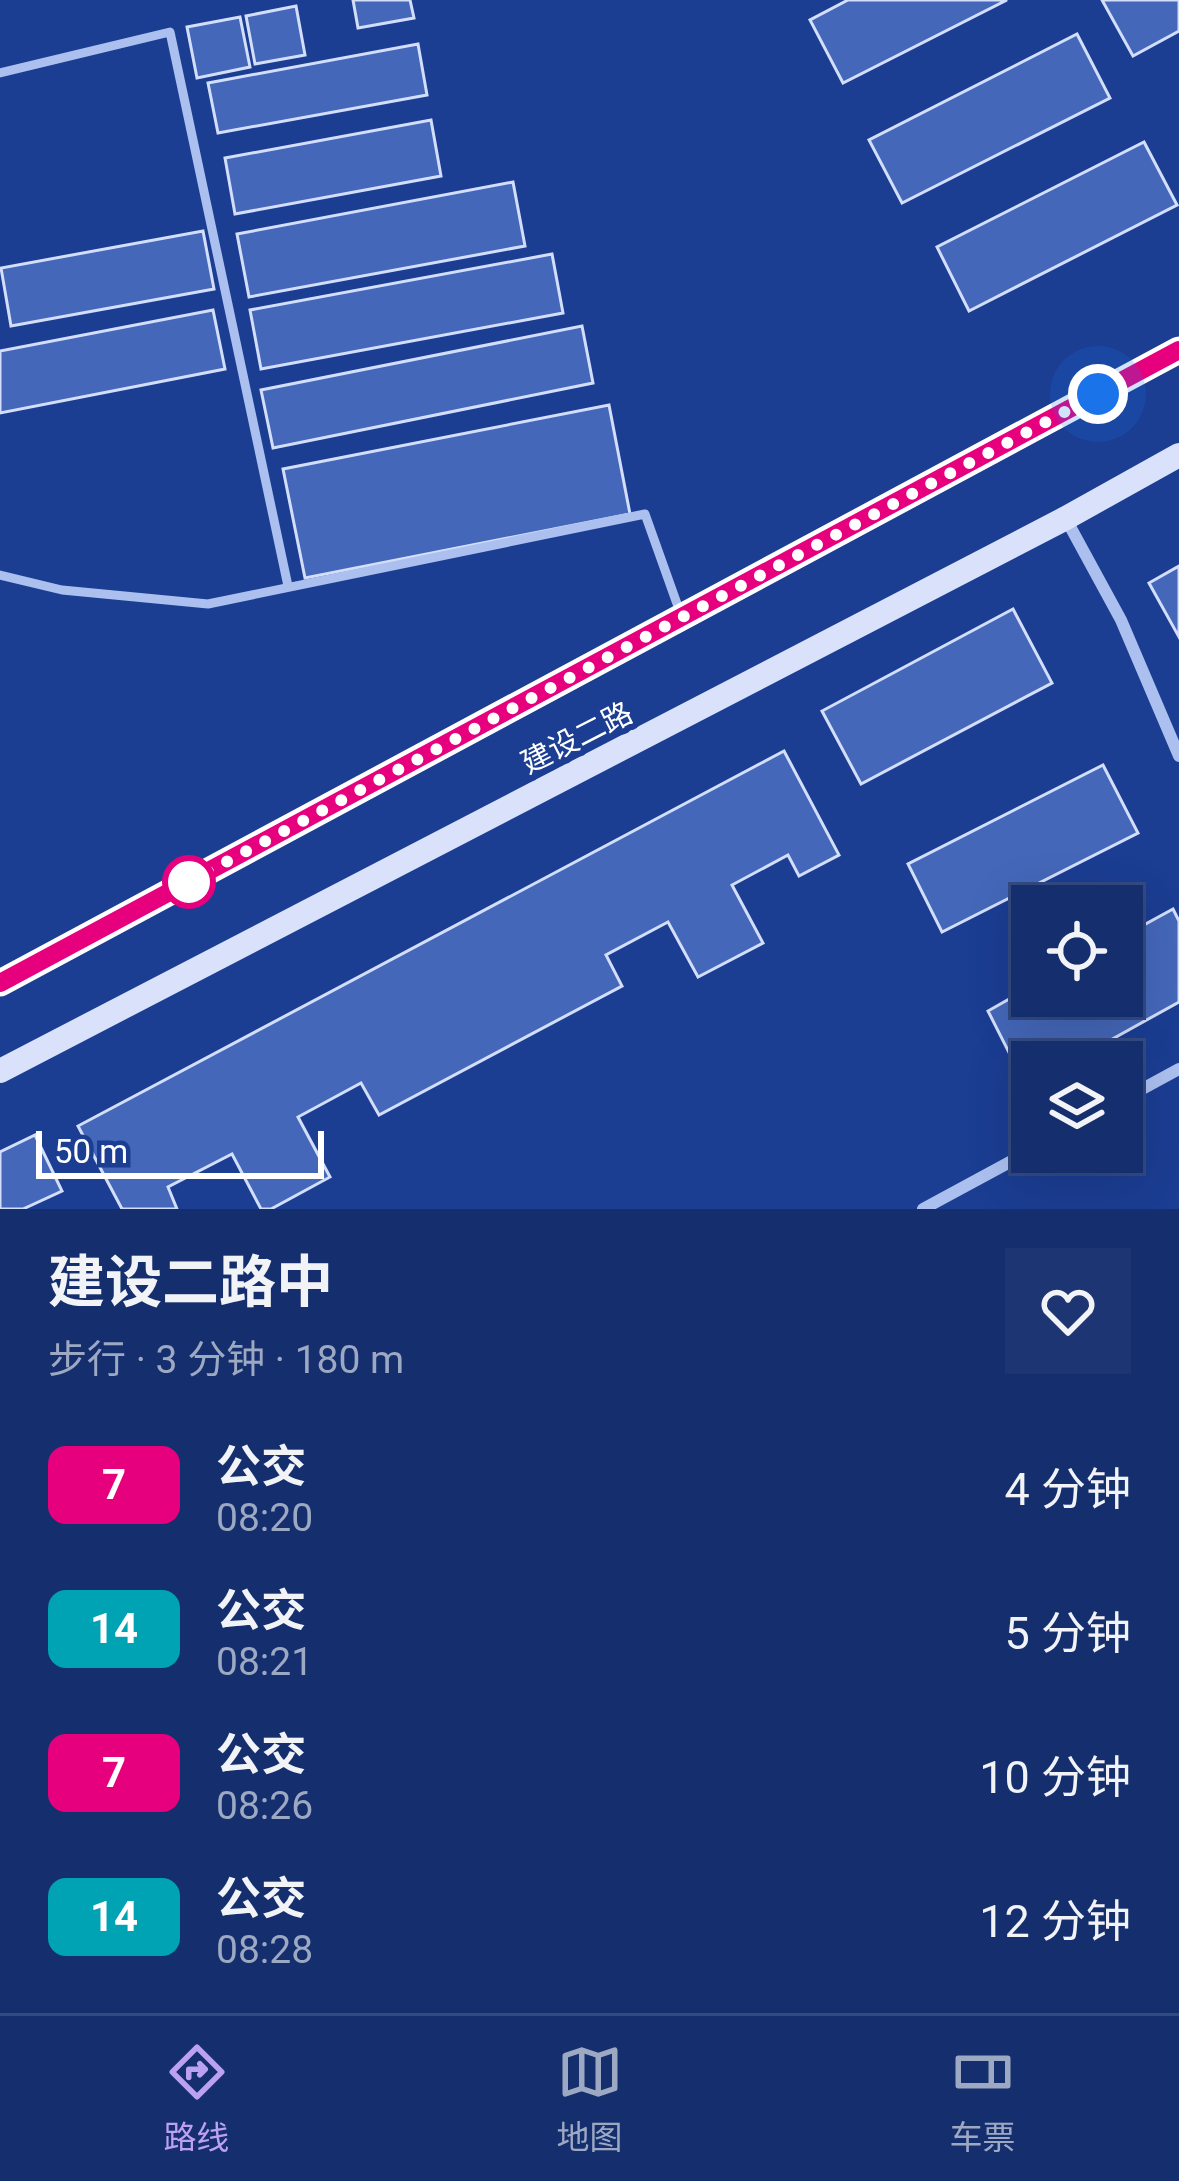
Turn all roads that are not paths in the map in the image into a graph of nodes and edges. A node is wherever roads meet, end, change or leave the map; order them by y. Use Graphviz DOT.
graph roads {
  1 [pos="0,73"];
  2 [pos="1179,351"];
  3 [pos="1179,455"];
  4 [pos="1066,518"];
  5 [pos="0,575"];
  6 [pos="288,586"];
  7 [pos="682,617"];
  8 [pos="1179,756"];
  9 [pos="0,984"];
  10 [pos="1179,1069"];
  11 [pos="0,1071"];
  12 [pos="1143,1089"];
  13 [pos="1011,1162"];
  14 [pos="928,1208"];
  1 -- 6 [label="lane"];
  2 -- 7 [label="main road, 建设二路"];
  3 -- 4 [label="main road, 建设二路"];
  4 -- 8 [label="street"];
  4 -- 11 [label="main road, 建设二路"];
  5 -- 6 [label="lane"];
  6 -- 7 [label="lane"];
  7 -- 9 [label="main road, 建设二路"];
  10 -- 12 [label="street"];
  13 -- 14 [label="street"];
}
